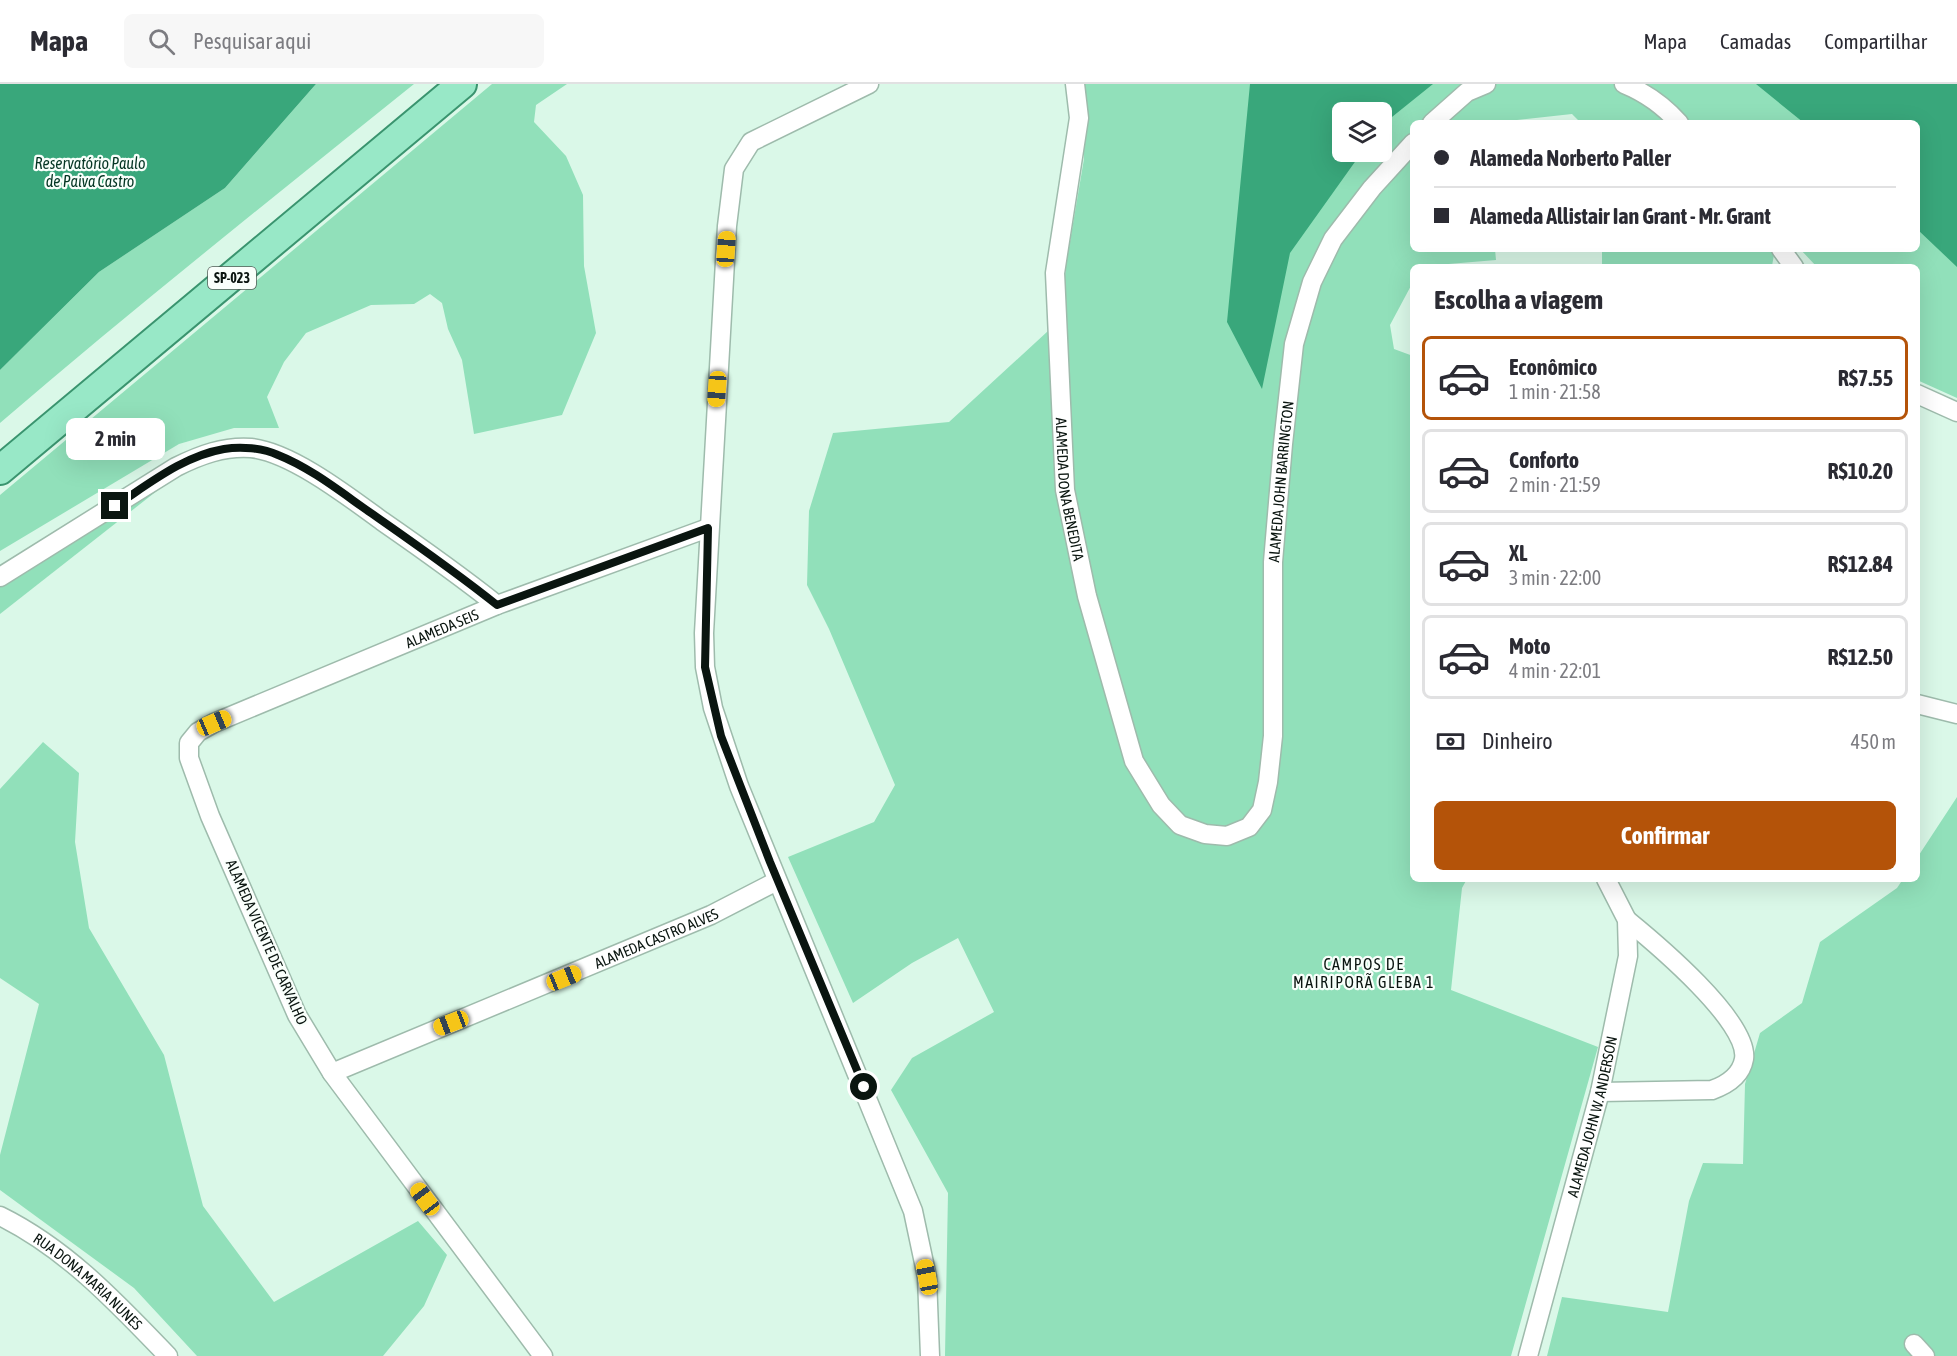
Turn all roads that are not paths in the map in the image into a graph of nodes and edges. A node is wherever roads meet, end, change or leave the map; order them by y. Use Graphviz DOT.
graph roads {
  1 [pos="462,84"];
  2 [pos="869,84"];
  3 [pos="1075,84"];
  4 [pos="1486,84"];
  5 [pos="1624,84"];
  6 [pos="1435,120"];
  7 [pos="1676,120"];
  8 [pos="1410,146"];
  9 [pos="1920,395"];
  10 [pos="1957,412"];
  11 [pos="0,470"];
  12 [pos="708,528"];
  13 [pos="0,577"];
  14 [pos="497,605"];
  15 [pos="1920,705"];
  16 [pos="1957,714"];
  17 [pos="214,723"];
  18 [pos="1227,836"];
  19 [pos="777,881"];
  20 [pos="1608,882"];
  21 [pos="1627,920"];
  22 [pos="332,1073"];
  23 [pos="1600,1092"];
  24 [pos="0,1216"];
  25 [pos="168,1356"];
  26 [pos="543,1356"];
  27 [pos="930,1356"];
  28 [pos="1528,1356"];
  1 -- 11 [label="main road, SP-023"];
  2 -- 12 [label="street"];
  3 -- 18 [label="street, ALAMEDA DONA BENEDITA"];
  4 -- 6 [label="street"];
  5 -- 7 [label="street"];
  8 -- 18 [label="street, ALAMEDA JOHN BARRINGTON"];
  9 -- 10 [label="street"];
  12 -- 14 [label="street, ALAMEDA SEIS"];
  12 -- 19 [label="street"];
  13 -- 14 [label="street"];
  14 -- 17 [label="street, ALAMEDA SEIS"];
  15 -- 16 [label="street"];
  17 -- 22 [label="street, ALAMEDA VICENTE DE CARVALHO"];
  19 -- 22 [label="street, ALAMEDA CASTRO ALVES"];
  19 -- 27 [label="street"];
  20 -- 21 [label="street, ALAMEDA JOHN W. ANDERSON"];
  21 -- 23 [label="street, ALAMEDA JOHN W. ANDERSON"];
  21 -- 23 [label="street"];
  22 -- 26 [label="street, ALAMEDA VICENTE DE CARVALHO"];
  23 -- 28 [label="street, ALAMEDA JOHN W. ANDERSON"];
  24 -- 25 [label="street, RUA DONA MARIA NUNES"];
}
